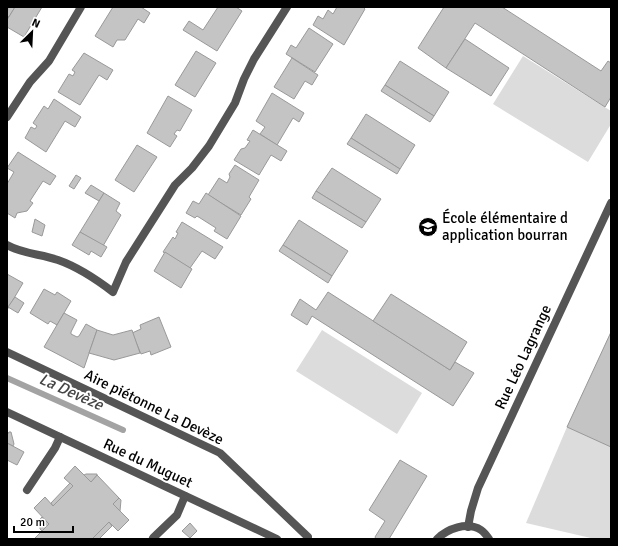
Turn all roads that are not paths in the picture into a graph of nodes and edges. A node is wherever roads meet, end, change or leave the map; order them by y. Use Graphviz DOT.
graph roads {
  1 [pos="81,7"];
  2 [pos="287,7"];
  3 [pos="7,117"];
  4 [pos="611,203"];
  5 [pos="7,245"];
  6 [pos="7,352"];
  7 [pos="7,412"];
  8 [pos="60,437"];
  9 [pos="27,490"];
  10 [pos="185,496"];
  11 [pos="468,527"];
  12 [pos="154,539"];
  13 [pos="277,539"];
  14 [pos="308,539"];
  15 [pos="437,539"];
  16 [pos="489,539"];
  1 -- 3 [label="street"];
  2 -- 5 [label="street"];
  4 -- 11 [label="street, Rue Léo Lagrange"];
  6 -- 14 [label="street, Aire piétonne La Devèze"];
  7 -- 8 [label="street, Rue du Muguet"];
  8 -- 9 [label="street"];
  8 -- 10 [label="street, Rue du Muguet"];
  10 -- 12 [label="street"];
  10 -- 13 [label="street, Rue du Muguet"];
  11 -- 15 [label="street"];
  11 -- 16 [label="street"];
}
